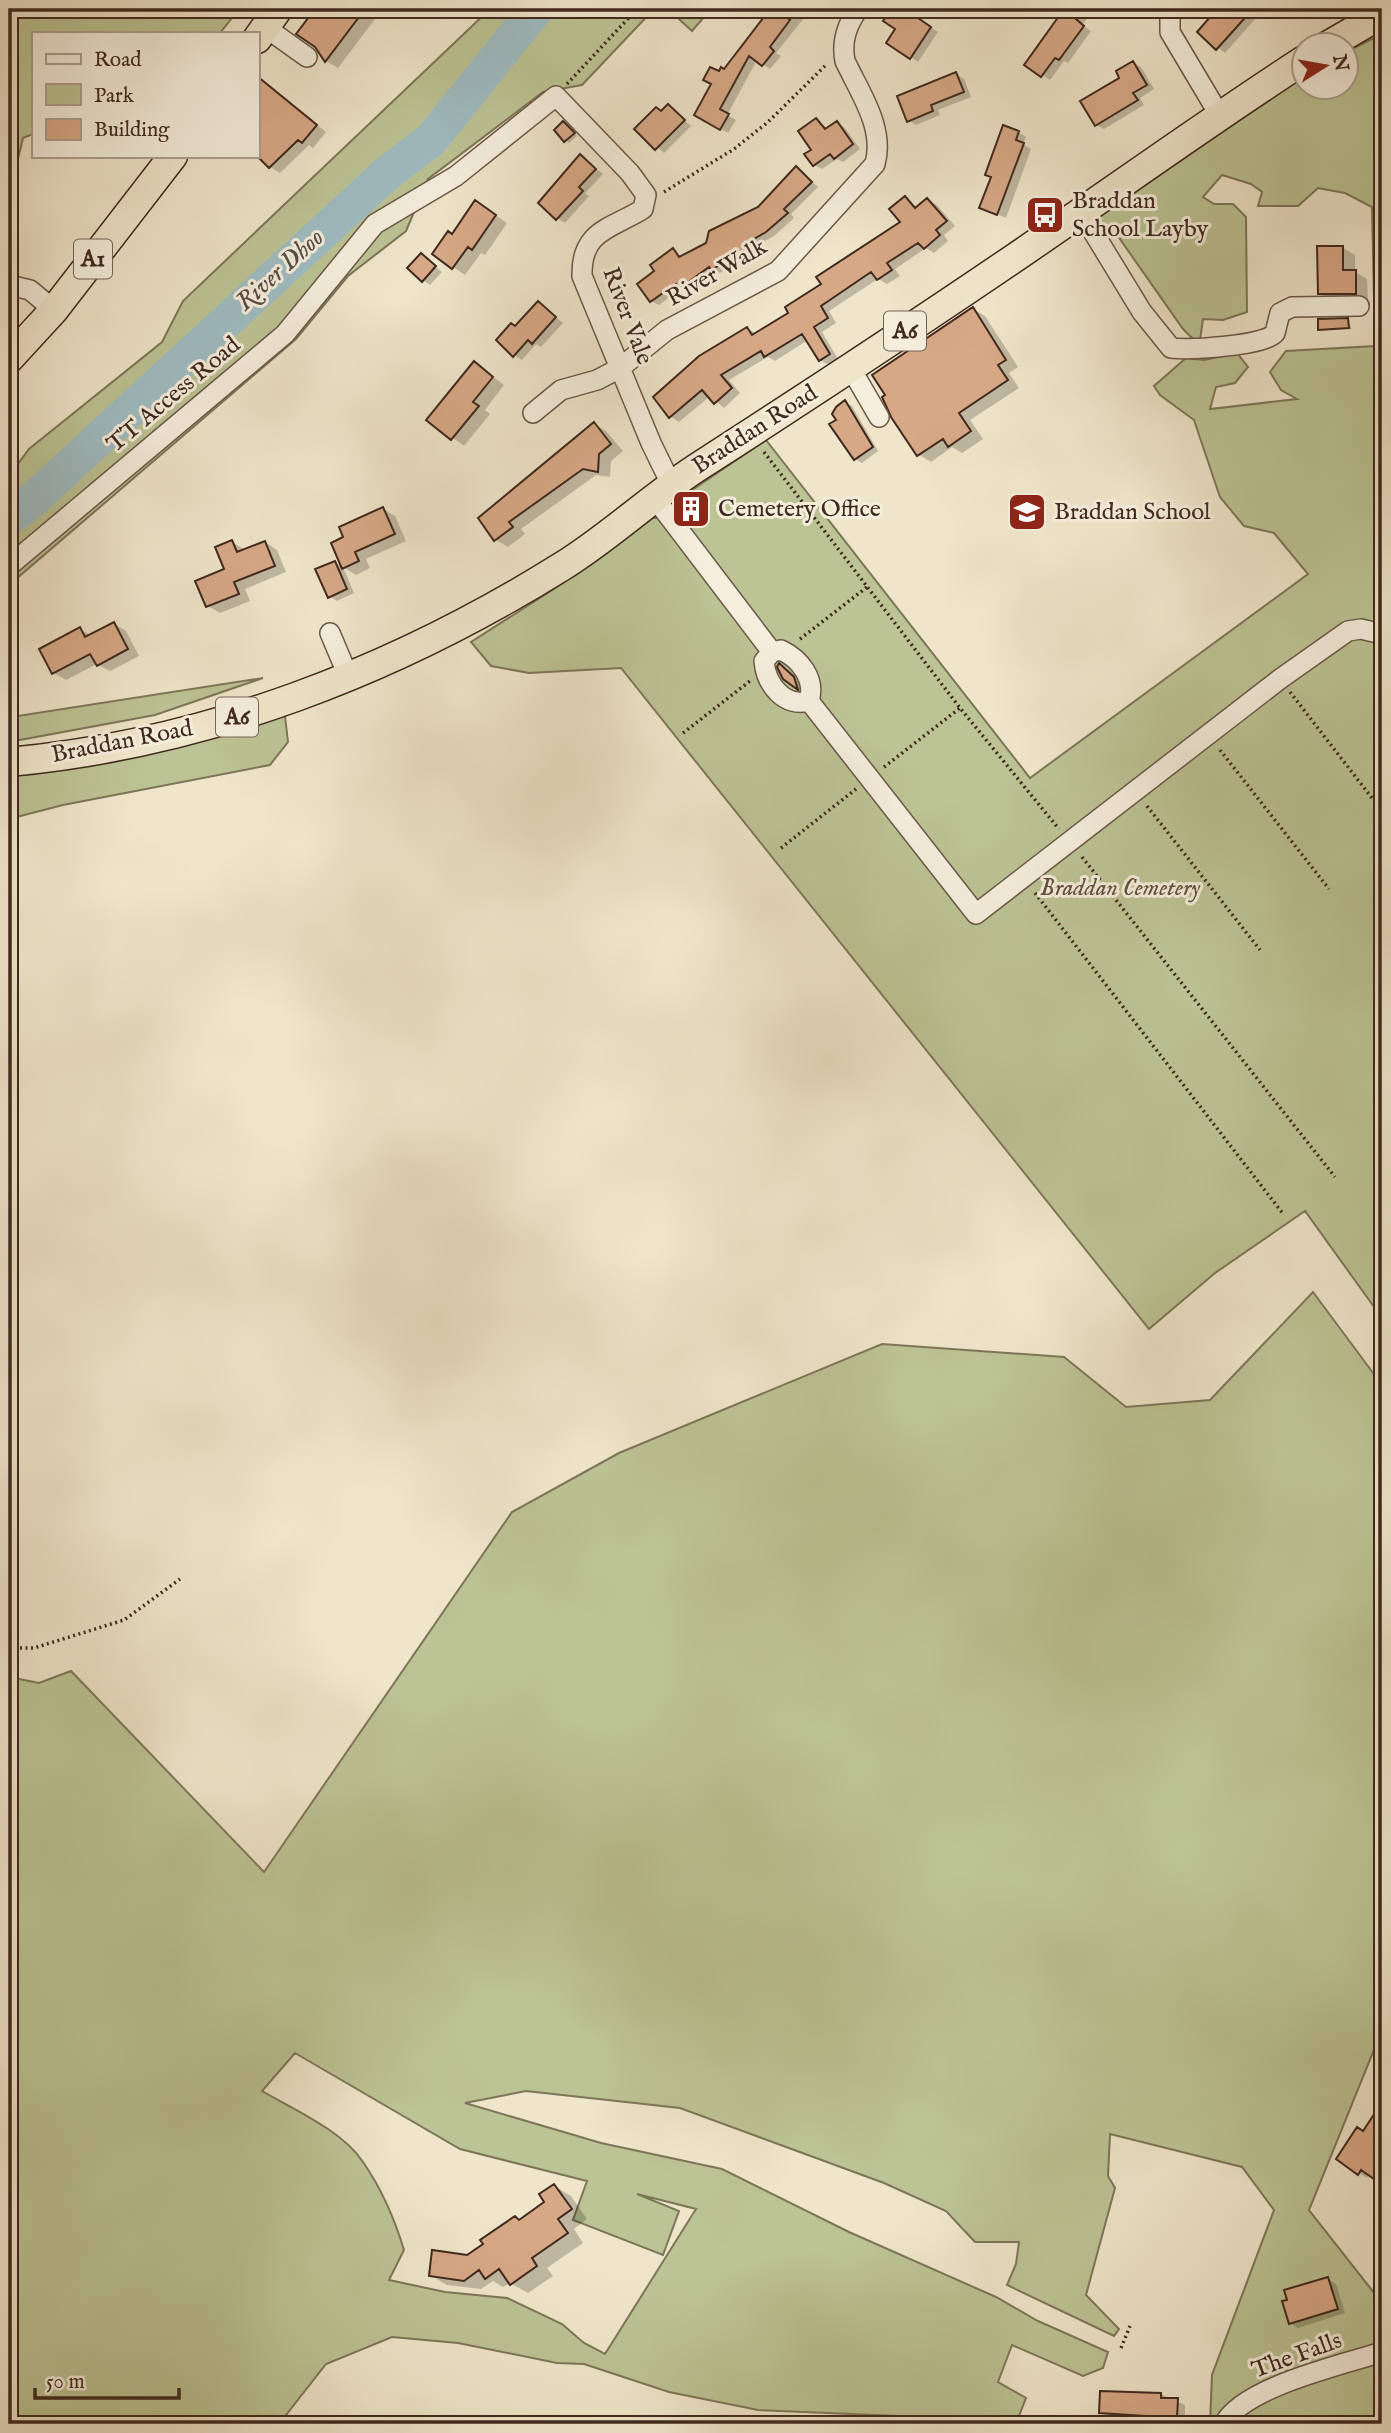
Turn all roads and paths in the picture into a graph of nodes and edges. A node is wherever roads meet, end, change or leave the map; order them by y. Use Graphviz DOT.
graph roads {
  1 [pos="637,9"];
  2 [pos="859,9"];
  3 [pos="1170,9"];
  4 [pos="1382,14"];
  5 [pos="267,25"];
  6 [pos="1350,32"];
  7 [pos="839,56"];
  8 [pos="307,57"];
  9 [pos="1290,69"];
  10 [pos="556,96"];
  11 [pos="1220,116"];
  12 [pos="171,158"];
  13 [pos="646,195"];
  14 [pos="1081,212"];
  15 [pos="9,285"];
  16 [pos="1359,306"];
  17 [pos="54,310"];
  18 [pos="9,359"];
  19 [pos="850,367"];
  20 [pos="620,368"];
  21 [pos="533,413"];
  22 [pos="879,416"];
  23 [pos="750,433"];
  24 [pos="663,491"];
  25 [pos="9,566"];
  26 [pos="867,587"];
  27 [pos="330,633"];
  28 [pos="1382,634"];
  29 [pos="774,657"];
  30 [pos="349,678"];
  31 [pos="1280,679"];
  32 [pos="809,701"];
  33 [pos="960,708"];
  34 [pos="683,733"];
  35 [pos="1208,735"];
  36 [pos="9,762"];
  37 [pos="869,778"];
  38 [pos="1135,791"];
  39 [pos="1382,811"];
  40 [pos="1070,842"];
  41 [pos="781,848"];
  42 [pos="1023,878"];
  43 [pos="1329,889"];
  44 [pos="1260,950"];
  45 [pos="1335,1177"];
  46 [pos="1284,1215"];
  47 [pos="180,1579"];
  48 [pos="9,1648"];
  49 [pos="1130,2326"];
  50 [pos="1121,2348"];
  51 [pos="1382,2353"];
  52 [pos="1227,2417"];
  1 -- 10 [label="path"];
  2 -- 7 [label="street"];
  3 -- 11 [label="street"];
  4 -- 6 [label="highway"];
  5 -- 8 [label="street"];
  7 -- 13 [label="path"];
  7 -- 20 [label="street, River Walk"];
  9 -- 11 [label="highway, Braddan Road / A6"];
  10 -- 13 [label="street"];
  10 -- 25 [label="street, TT Access Road"];
  11 -- 14 [label="highway, Braddan Road / A6"];
  12 -- 17 [label="highway, A1"];
  13 -- 20 [label="street, River Vale"];
  14 -- 16 [label="street"];
  14 -- 19 [label="highway, Braddan Road / A6"];
  15 -- 17 [label="street"];
  17 -- 18 [label="highway, A1"];
  19 -- 22 [label="street"];
  19 -- 23 [label="highway, Braddan Road / A6"];
  20 -- 21 [label="street, River Walk"];
  20 -- 24 [label="street, River Vale"];
  23 -- 24 [label="highway, Braddan Road / A6"];
  23 -- 26 [label="path"];
  24 -- 29 [label="street, River Vale"];
  24 -- 30 [label="highway, Braddan Road / A6"];
  26 -- 29 [label="path"];
  26 -- 33 [label="path"];
  27 -- 30 [label="street"];
  28 -- 31 [label="street"];
  29 -- 32 [label="street"];
  29 -- 32 [label="street"];
  29 -- 34 [label="path"];
  30 -- 36 [label="highway, Braddan Road / A6"];
  31 -- 35 [label="street"];
  31 -- 39 [label="path"];
  32 -- 37 [label="street"];
  33 -- 37 [label="path"];
  33 -- 40 [label="path"];
  35 -- 38 [label="street"];
  35 -- 43 [label="path"];
  37 -- 41 [label="path"];
  37 -- 42 [label="street"];
  38 -- 40 [label="street"];
  38 -- 44 [label="path"];
  40 -- 42 [label="street"];
  40 -- 45 [label="path"];
  42 -- 46 [label="path"];
  47 -- 48 [label="path"];
  49 -- 50 [label="path"];
  51 -- 52 [label="street, The Falls"];
}
